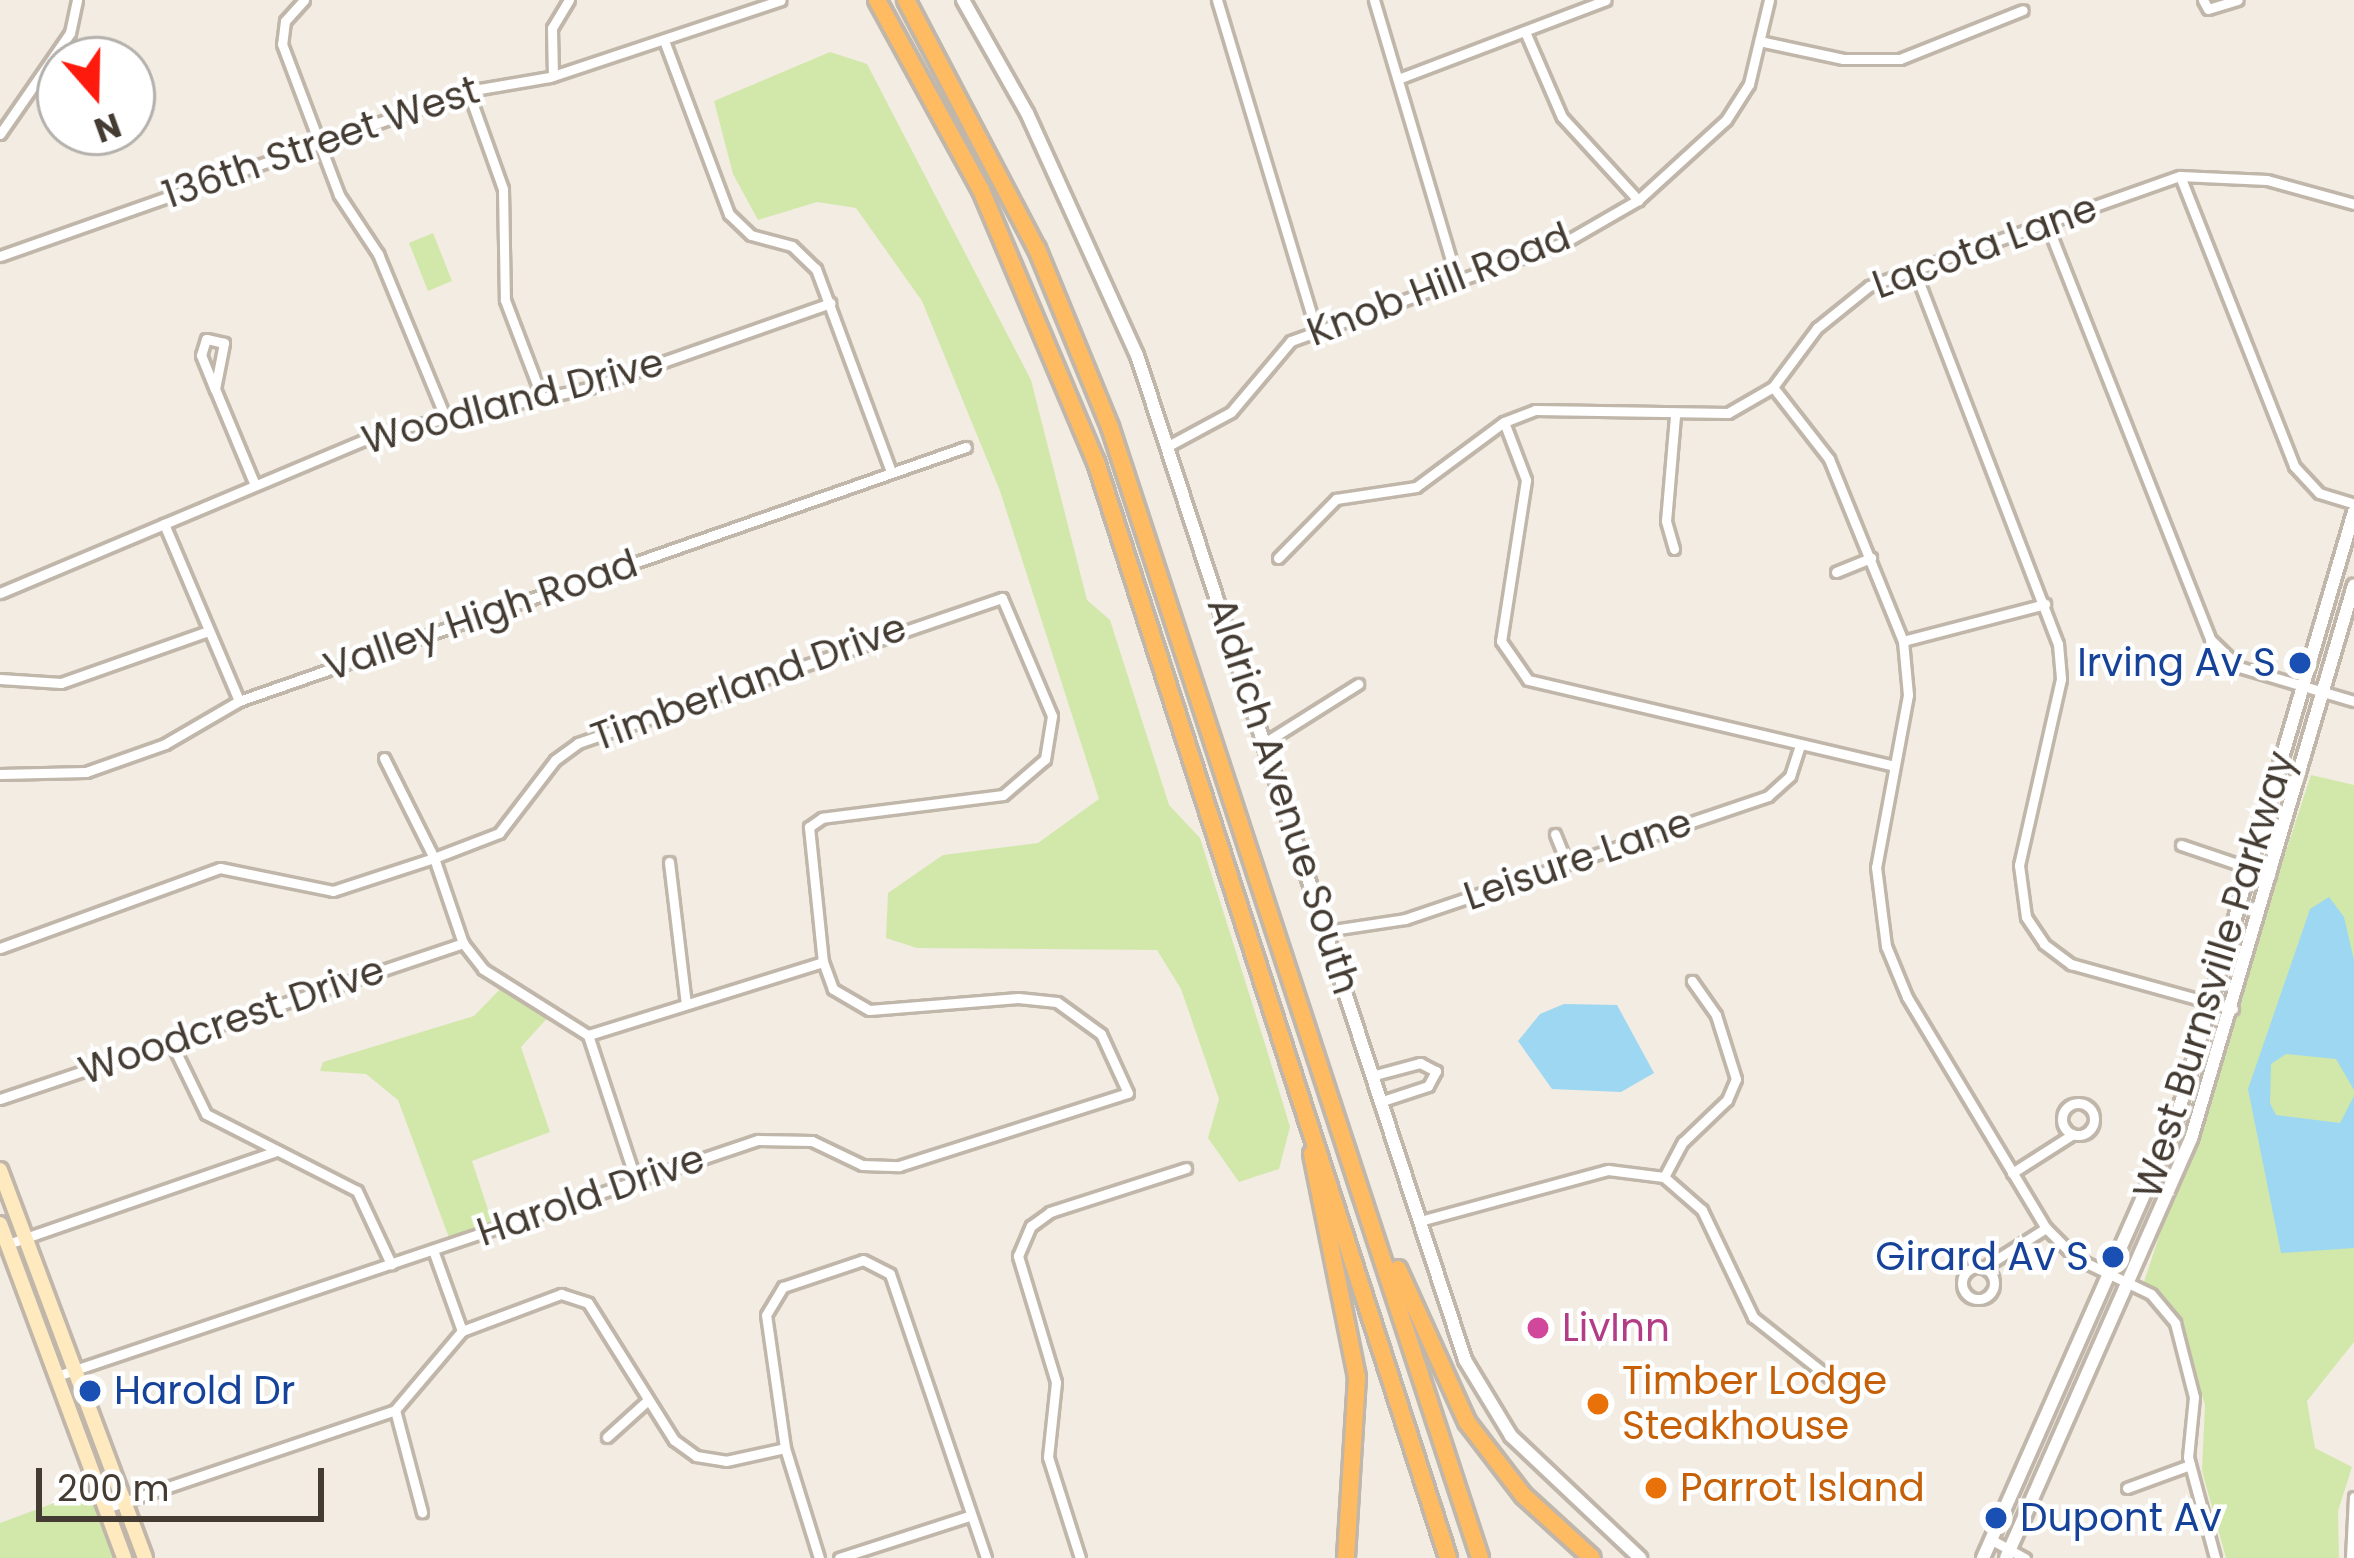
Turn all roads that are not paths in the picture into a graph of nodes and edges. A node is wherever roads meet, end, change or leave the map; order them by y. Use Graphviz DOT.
graph roads {
  1 [pos="77,0"];
  2 [pos="304,0"];
  3 [pos="569,0"];
  4 [pos="781,0"];
  5 [pos="877,0"];
  6 [pos="906,0"];
  7 [pos="964,0"];
  8 [pos="1217,0"];
  9 [pos="1374,0"];
  10 [pos="1606,0"];
  11 [pos="1769,0"];
  12 [pos="2203,0"];
  13 [pos="2237,0"];
  14 [pos="2023,10"];
  15 [pos="1526,34"];
  16 [pos="1764,42"];
  17 [pos="665,43"];
  18 [pos="554,76"];
  19 [pos="1398,79"];
  20 [pos="469,91"];
  21 [pos="0,134"];
  22 [pos="317,144"];
  23 [pos="2180,176"];
  24 [pos="1638,200"];
  25 [pos="2354,204"];
  26 [pos="2047,223"];
  27 [pos="0,256"];
  28 [pos="1914,269"];
  29 [pos="1457,280"];
  30 [pos="830,303"];
  31 [pos="1316,330"];
  32 [pos="1773,387"];
  33 [pos="215,389"];
  34 [pos="543,400"];
  35 [pos="444,414"];
  36 [pos="1676,416"];
  37 [pos="1504,422"];
  38 [pos="1170,445"];
  39 [pos="966,447"];
  40 [pos="891,472"];
  41 [pos="255,485"];
  42 [pos="2354,508"];
  43 [pos="164,524"];
  44 [pos="1674,549"];
  45 [pos="1278,558"];
  46 [pos="1871,558"];
  47 [pos="1836,572"];
  48 [pos="2354,585"];
  49 [pos="0,593"];
  50 [pos="2045,604"];
  51 [pos="209,631"];
  52 [pos="1903,641"];
  53 [pos="0,679"];
  54 [pos="1358,684"];
  55 [pos="2303,687"];
  56 [pos="2323,693"];
  57 [pos="239,700"];
  58 [pos="2354,701"];
  59 [pos="1266,742"];
  60 [pos="1800,745"];
  61 [pos="384,758"];
  62 [pos="1894,766"];
  63 [pos="0,774"];
  64 [pos="1555,834"];
  65 [pos="2181,845"];
  66 [pos="434,858"];
  67 [pos="669,862"];
  68 [pos="1567,864"];
  69 [pos="2252,869"];
  70 [pos="2270,875"];
  71 [pos="1326,931"];
  72 [pos="463,943"];
  73 [pos="0,948"];
  74 [pos="823,962"];
  75 [pos="1692,981"];
  76 [pos="686,1004"];
  77 [pos="2213,1005"];
  78 [pos="2233,1010"];
  79 [pos="588,1035"];
  80 [pos="171,1042"];
  81 [pos="1375,1075"];
  82 [pos="0,1099"];
  83 [pos="1383,1101"];
  84 [pos="1311,1123"];
  85 [pos="2073,1134"];
  86 [pos="1348,1148"];
  87 [pos="277,1151"];
  88 [pos="1186,1168"];
  89 [pos="0,1170"];
  90 [pos="2012,1173"];
  91 [pos="1664,1177"];
  92 [pos="636,1181"];
  93 [pos="1420,1222"];
  94 [pos="0,1224"];
  95 [pos="2046,1228"];
  96 [pos="26,1238"];
  97 [pos="8,1244"];
  98 [pos="433,1250"];
  99 [pos="392,1264"];
  100 [pos="1983,1268"];
  101 [pos="2113,1276"];
  102 [pos="2131,1285"];
  103 [pos="463,1331"];
  104 [pos="76,1370"];
  105 [pos="57,1376"];
  106 [pos="1835,1382"];
  107 [pos="648,1400"];
  108 [pos="395,1410"];
  109 [pos="607,1437"];
  110 [pos="785,1448"];
  111 [pos="2190,1465"];
  112 [pos="2127,1488"];
  113 [pos="2354,1497"];
  114 [pos="125,1502"];
  115 [pos="106,1508"];
  116 [pos="422,1512"];
  117 [pos="969,1516"];
  118 [pos="1992,1540"];
  119 [pos="2008,1553"];
  120 [pos="124,1558"];
  121 [pos="145,1558"];
  122 [pos="819,1558"];
  123 [pos="839,1558"];
  124 [pos="986,1558"];
  125 [pos="1080,1558"];
  126 [pos="1346,1558"];
  127 [pos="1448,1558"];
  128 [pos="1480,1558"];
  129 [pos="1592,1558"];
  130 [pos="1640,1558"];
  131 [pos="1983,1558"];
  132 [pos="2025,1558"];
  133 [pos="2215,1558"];
  134 [pos="2351,1558"];
  1 -- 21 [label="street"];
  2 -- 22 [label="street"];
  3 -- 18 [label="street"];
  4 -- 17 [label="street, 136th Street West"];
  5 -- 84 [label="highway"];
  6 -- 86 [label="highway"];
  7 -- 38 [label="street, Aldrich Avenue South"];
  8 -- 31 [label="street"];
  9 -- 19 [label="street"];
  10 -- 15 [label="street"];
  11 -- 16 [label="street, Knob Hill Road"];
  12 -- 13 [label="street"];
  14 -- 16 [label="street"];
  15 -- 19 [label="street"];
  15 -- 24 [label="street"];
  16 -- 24 [label="street, Knob Hill Road"];
  17 -- 18 [label="street, 136th Street West"];
  17 -- 30 [label="street"];
  18 -- 20 [label="street, 136th Street West"];
  19 -- 29 [label="street"];
  20 -- 22 [label="street, 136th Street West"];
  20 -- 34 [label="street"];
  22 -- 27 [label="street, 136th Street West"];
  22 -- 35 [label="street"];
  23 -- 25 [label="street, Lacota Lane"];
  23 -- 26 [label="street, Lacota Lane"];
  23 -- 42 [label="street"];
  24 -- 29 [label="street, Knob Hill Road"];
  26 -- 28 [label="street, Lacota Lane"];
  26 -- 55 [label="street"];
  28 -- 32 [label="street, Lacota Lane"];
  28 -- 50 [label="street"];
  29 -- 31 [label="street, Knob Hill Road"];
  30 -- 34 [label="street, Woodland Drive"];
  30 -- 40 [label="street"];
  31 -- 38 [label="street, Knob Hill Road"];
  32 -- 36 [label="street, Lacota Lane"];
  32 -- 46 [label="street"];
  33 -- 33 [label="street"];
  33 -- 41 [label="street"];
  34 -- 35 [label="street, Woodland Drive"];
  35 -- 41 [label="street, Woodland Drive"];
  36 -- 37 [label="street, Lacota Lane"];
  36 -- 44 [label="street"];
  37 -- 45 [label="street, Lacota Lane"];
  37 -- 60 [label="street"];
  38 -- 59 [label="street, Aldrich Avenue South"];
  39 -- 40 [label="street, Valley High Road"];
  40 -- 57 [label="street, Valley High Road"];
  41 -- 43 [label="street, Woodland Drive"];
  42 -- 55 [label="street, West Burnsville Parkway"];
  43 -- 49 [label="street, Woodland Drive"];
  43 -- 51 [label="street"];
  46 -- 47 [label="street"];
  46 -- 52 [label="street"];
  48 -- 56 [label="street, West Burnsville Parkway"];
  50 -- 52 [label="street"];
  50 -- 77 [label="street"];
  51 -- 53 [label="street"];
  51 -- 57 [label="street"];
  52 -- 62 [label="street"];
  54 -- 59 [label="street"];
  55 -- 56 [label="street"];
  55 -- 69 [label="street, West Burnsville Parkway"];
  56 -- 58 [label="street"];
  56 -- 70 [label="street, West Burnsville Parkway"];
  57 -- 63 [label="street, Valley High Road"];
  59 -- 71 [label="street, Aldrich Avenue South"];
  60 -- 62 [label="street"];
  60 -- 68 [label="street, Leisure Lane"];
  61 -- 66 [label="street"];
  62 -- 90 [label="street"];
  64 -- 68 [label="street"];
  65 -- 69 [label="street"];
  66 -- 72 [label="street"];
  66 -- 73 [label="street, Timberland Drive"];
  66 -- 74 [label="street, Timberland Drive"];
  67 -- 76 [label="street"];
  68 -- 71 [label="street, Leisure Lane"];
  69 -- 70 [label="street"];
  69 -- 77 [label="street, West Burnsville Parkway"];
  70 -- 78 [label="street, West Burnsville Parkway"];
  71 -- 81 [label="street, Aldrich Avenue South"];
  72 -- 79 [label="street"];
  72 -- 80 [label="street, Woodcrest Drive"];
  74 -- 76 [label="street"];
  74 -- 92 [label="street, Harold Drive"];
  75 -- 91 [label="street"];
  76 -- 79 [label="street"];
  77 -- 78 [label="street"];
  77 -- 101 [label="street, West Burnsville Parkway"];
  78 -- 102 [label="street, West Burnsville Parkway"];
  79 -- 92 [label="street"];
  80 -- 82 [label="street, Woodcrest Drive"];
  80 -- 87 [label="street"];
  81 -- 83 [label="street, Aldrich Avenue South"];
  81 -- 83 [label="street"];
  83 -- 93 [label="street, Aldrich Avenue South"];
  84 -- 126 [label="highway"];
  84 -- 127 [label="highway"];
  85 -- 90 [label="street"];
  86 -- 128 [label="highway"];
  86 -- 129 [label="highway"];
  87 -- 96 [label="street"];
  87 -- 99 [label="street"];
  88 -- 125 [label="street"];
  89 -- 96 [label="main road"];
  90 -- 95 [label="street"];
  91 -- 93 [label="street"];
  91 -- 106 [label="street"];
  92 -- 98 [label="street, Harold Drive"];
  93 -- 130 [label="street, Aldrich Avenue South"];
  94 -- 97 [label="main road"];
  95 -- 100 [label="street"];
  95 -- 101 [label="street"];
  96 -- 97 [label="street"];
  96 -- 104 [label="main road"];
  97 -- 105 [label="main road"];
  98 -- 99 [label="street, Harold Drive"];
  98 -- 103 [label="street"];
  99 -- 104 [label="street, Harold Drive"];
  101 -- 102 [label="street"];
  101 -- 118 [label="street, West Burnsville Parkway"];
  102 -- 111 [label="street"];
  102 -- 119 [label="street, West Burnsville Parkway"];
  103 -- 107 [label="street"];
  103 -- 108 [label="street"];
  104 -- 105 [label="street, Harold Drive"];
  104 -- 114 [label="main road"];
  105 -- 115 [label="main road"];
  107 -- 109 [label="street"];
  107 -- 110 [label="street"];
  108 -- 114 [label="street"];
  108 -- 116 [label="street"];
  110 -- 117 [label="street"];
  110 -- 122 [label="street"];
  111 -- 112 [label="street"];
  111 -- 133 [label="street"];
  113 -- 134 [label="street"];
  114 -- 115 [label="street"];
  114 -- 121 [label="main road"];
  115 -- 120 [label="main road"];
  117 -- 123 [label="street"];
  117 -- 124 [label="street"];
  118 -- 119 [label="street"];
  118 -- 131 [label="street, West Burnsville Parkway"];
  119 -- 132 [label="street"];
}
